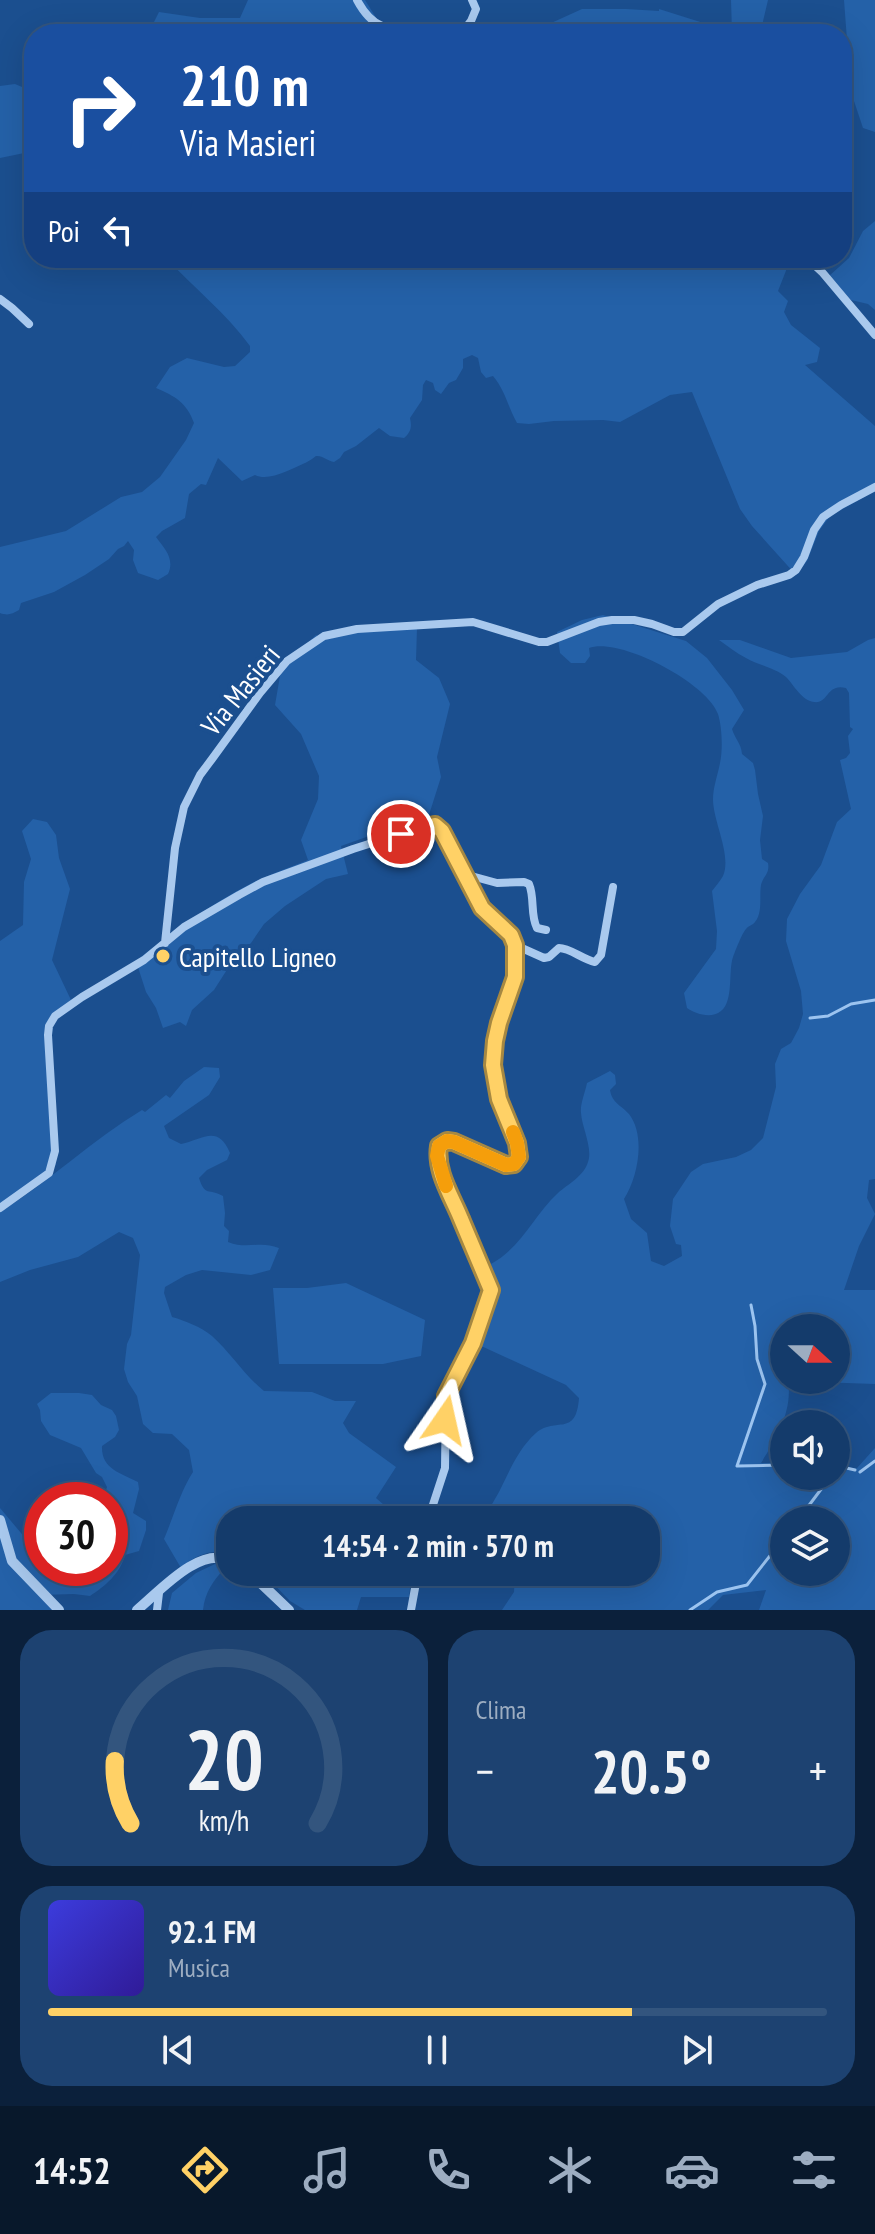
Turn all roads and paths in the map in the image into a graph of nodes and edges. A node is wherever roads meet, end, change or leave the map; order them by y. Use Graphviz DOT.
graph roads {
  1 [pos="357,0"];
  2 [pos="472,0"];
  3 [pos="377,24"];
  4 [pos="469,24"];
  5 [pos="818,268"];
  6 [pos="0,299"];
  7 [pos="29,324"];
  8 [pos="875,335"];
  9 [pos="875,487"];
  10 [pos="464,874"];
  11 [pos="613,887"];
  12 [pos="546,930"];
  13 [pos="165,944"];
  14 [pos="515,945"];
  15 [pos="0,1208"];
  16 [pos="433,1506"];
  17 [pos="0,1520"];
  18 [pos="216,1558"];
  19 [pos="264,1586"];
  20 [pos="415,1586"];
  21 [pos="159,1593"];
  22 [pos="59,1610"];
  23 [pos="137,1610"];
  24 [pos="157,1610"];
  25 [pos="289,1610"];
  26 [pos="411,1610"];
  1 -- 3 [label="street"];
  2 -- 4 [label="street"];
  5 -- 8 [label="street"];
  6 -- 7 [label="street"];
  9 -- 13 [label="street, Via Masieri"];
  10 -- 12 [label="street"];
  10 -- 13 [label="street"];
  10 -- 14 [label="street"];
  11 -- 14 [label="street"];
  13 -- 15 [label="street"];
  14 -- 16 [label="street"];
  17 -- 22 [label="street"];
  18 -- 21 [label="street"];
  19 -- 25 [label="street"];
  20 -- 26 [label="street"];
  21 -- 23 [label="street"];
  21 -- 24 [label="street"];
}
